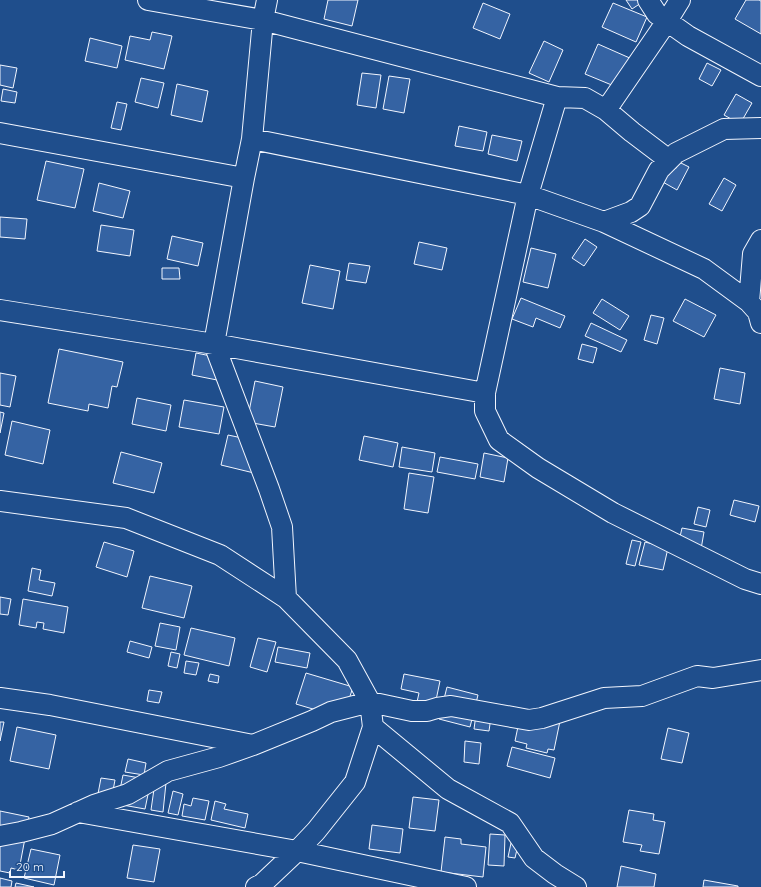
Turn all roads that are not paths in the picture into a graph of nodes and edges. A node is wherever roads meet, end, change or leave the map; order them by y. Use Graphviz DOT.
graph roads {
  1 [pos="148,0"];
  2 [pos="267,0"];
  3 [pos="648,0"];
  4 [pos="680,0"];
  5 [pos="263,20"];
  6 [pos="667,21"];
  7 [pos="761,76"];
  8 [pos="557,97"];
  9 [pos="606,110"];
  10 [pos="761,128"];
  11 [pos="0,133"];
  12 [pos="252,139"];
  13 [pos="669,160"];
  14 [pos="244,178"];
  15 [pos="528,195"];
  16 [pos="604,222"];
  17 [pos="758,250"];
  18 [pos="749,302"];
  19 [pos="0,310"];
  20 [pos="761,323"];
  21 [pos="214,344"];
  22 [pos="485,393"];
  23 [pos="0,501"];
  24 [pos="761,584"];
  25 [pos="286,598"];
  26 [pos="761,670"];
  27 [pos="0,698"];
  28 [pos="370,702"];
  29 [pos="373,727"];
  30 [pos="253,744"];
  31 [pos="78,812"];
  32 [pos="0,836"];
  33 [pos="297,851"];
  34 [pos="256,887"];
  35 [pos="466,887"];
  36 [pos="576,887"];
  1 -- 5 [label="street"];
  2 -- 5 [label="street"];
  3 -- 6 [label="street"];
  4 -- 6 [label="street"];
  5 -- 8 [label="street"];
  5 -- 12 [label="street"];
  6 -- 7 [label="street"];
  6 -- 9 [label="street"];
  8 -- 9 [label="street"];
  8 -- 15 [label="street"];
  9 -- 13 [label="street"];
  10 -- 13 [label="street"];
  11 -- 14 [label="street"];
  12 -- 14 [label="street"];
  12 -- 15 [label="street"];
  13 -- 16 [label="street"];
  14 -- 21 [label="street"];
  15 -- 16 [label="street"];
  15 -- 22 [label="street"];
  16 -- 18 [label="street"];
  17 -- 18 [label="street"];
  18 -- 20 [label="street"];
  19 -- 21 [label="street"];
  21 -- 22 [label="street"];
  21 -- 25 [label="street"];
  22 -- 24 [label="street"];
  23 -- 25 [label="street"];
  25 -- 28 [label="street"];
  26 -- 28 [label="street"];
  27 -- 30 [label="street"];
  28 -- 29 [label="street"];
  28 -- 30 [label="street"];
  29 -- 33 [label="street"];
  29 -- 36 [label="street"];
  30 -- 31 [label="street"];
  31 -- 32 [label="street"];
  31 -- 33 [label="street"];
  33 -- 34 [label="street"];
  33 -- 35 [label="street"];
}
